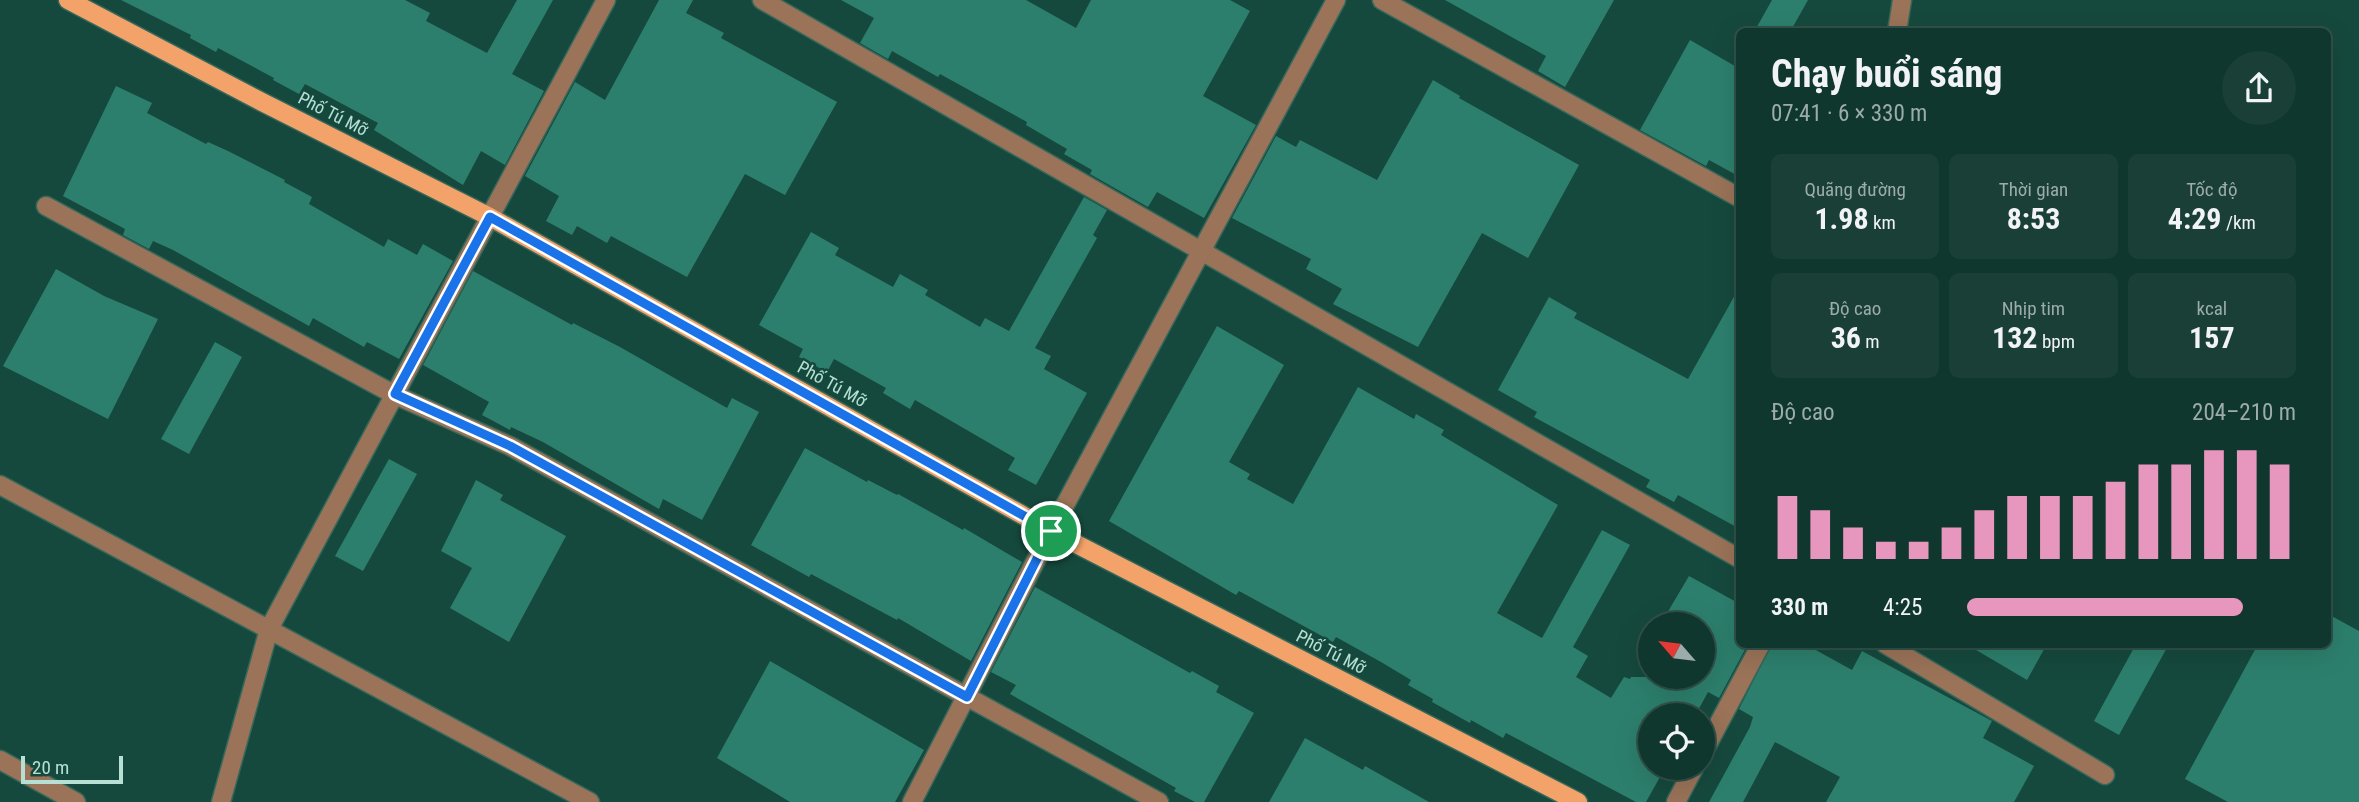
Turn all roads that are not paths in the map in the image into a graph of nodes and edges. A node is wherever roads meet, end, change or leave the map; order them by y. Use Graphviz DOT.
graph roads {
  1 [pos="68,0"];
  2 [pos="606,0"];
  3 [pos="762,0"];
  4 [pos="1336,0"];
  5 [pos="1382,0"];
  6 [pos="1902,0"];
  7 [pos="1898,28"];
  8 [pos="1736,196"];
  9 [pos="46,206"];
  10 [pos="490,217"];
  11 [pos="1203,251"];
  12 [pos="395,394"];
  13 [pos="0,485"];
  14 [pos="1051,531"];
  15 [pos="1736,557"];
  16 [pos="269,629"];
  17 [pos="1760,648"];
  18 [pos="1892,648"];
  19 [pos="967,697"];
  20 [pos="1715,731"];
  21 [pos="0,760"];
  22 [pos="2105,775"];
  23 [pos="1688,780"];
  24 [pos="76,802"];
  25 [pos="221,802"];
  26 [pos="590,802"];
  27 [pos="912,802"];
  28 [pos="1159,802"];
  29 [pos="1578,802"];
  30 [pos="1676,802"];
  1 -- 10 [label="main road, Phố Tú Mỡ"];
  2 -- 10 [label="street"];
  3 -- 11 [label="street"];
  4 -- 11 [label="street"];
  5 -- 8 [label="street"];
  6 -- 7 [label="street"];
  9 -- 12 [label="street"];
  10 -- 12 [label="street"];
  10 -- 14 [label="main road, Phố Tú Mỡ"];
  11 -- 14 [label="street"];
  11 -- 15 [label="street"];
  12 -- 16 [label="street"];
  12 -- 19 [label="street"];
  13 -- 16 [label="street"];
  14 -- 19 [label="street"];
  14 -- 29 [label="main road, Phố Tú Mỡ"];
  16 -- 25 [label="street"];
  16 -- 26 [label="street"];
  17 -- 20 [label="street"];
  18 -- 22 [label="street"];
  19 -- 27 [label="street"];
  19 -- 28 [label="street"];
  21 -- 24 [label="street"];
  23 -- 30 [label="street"];
}
